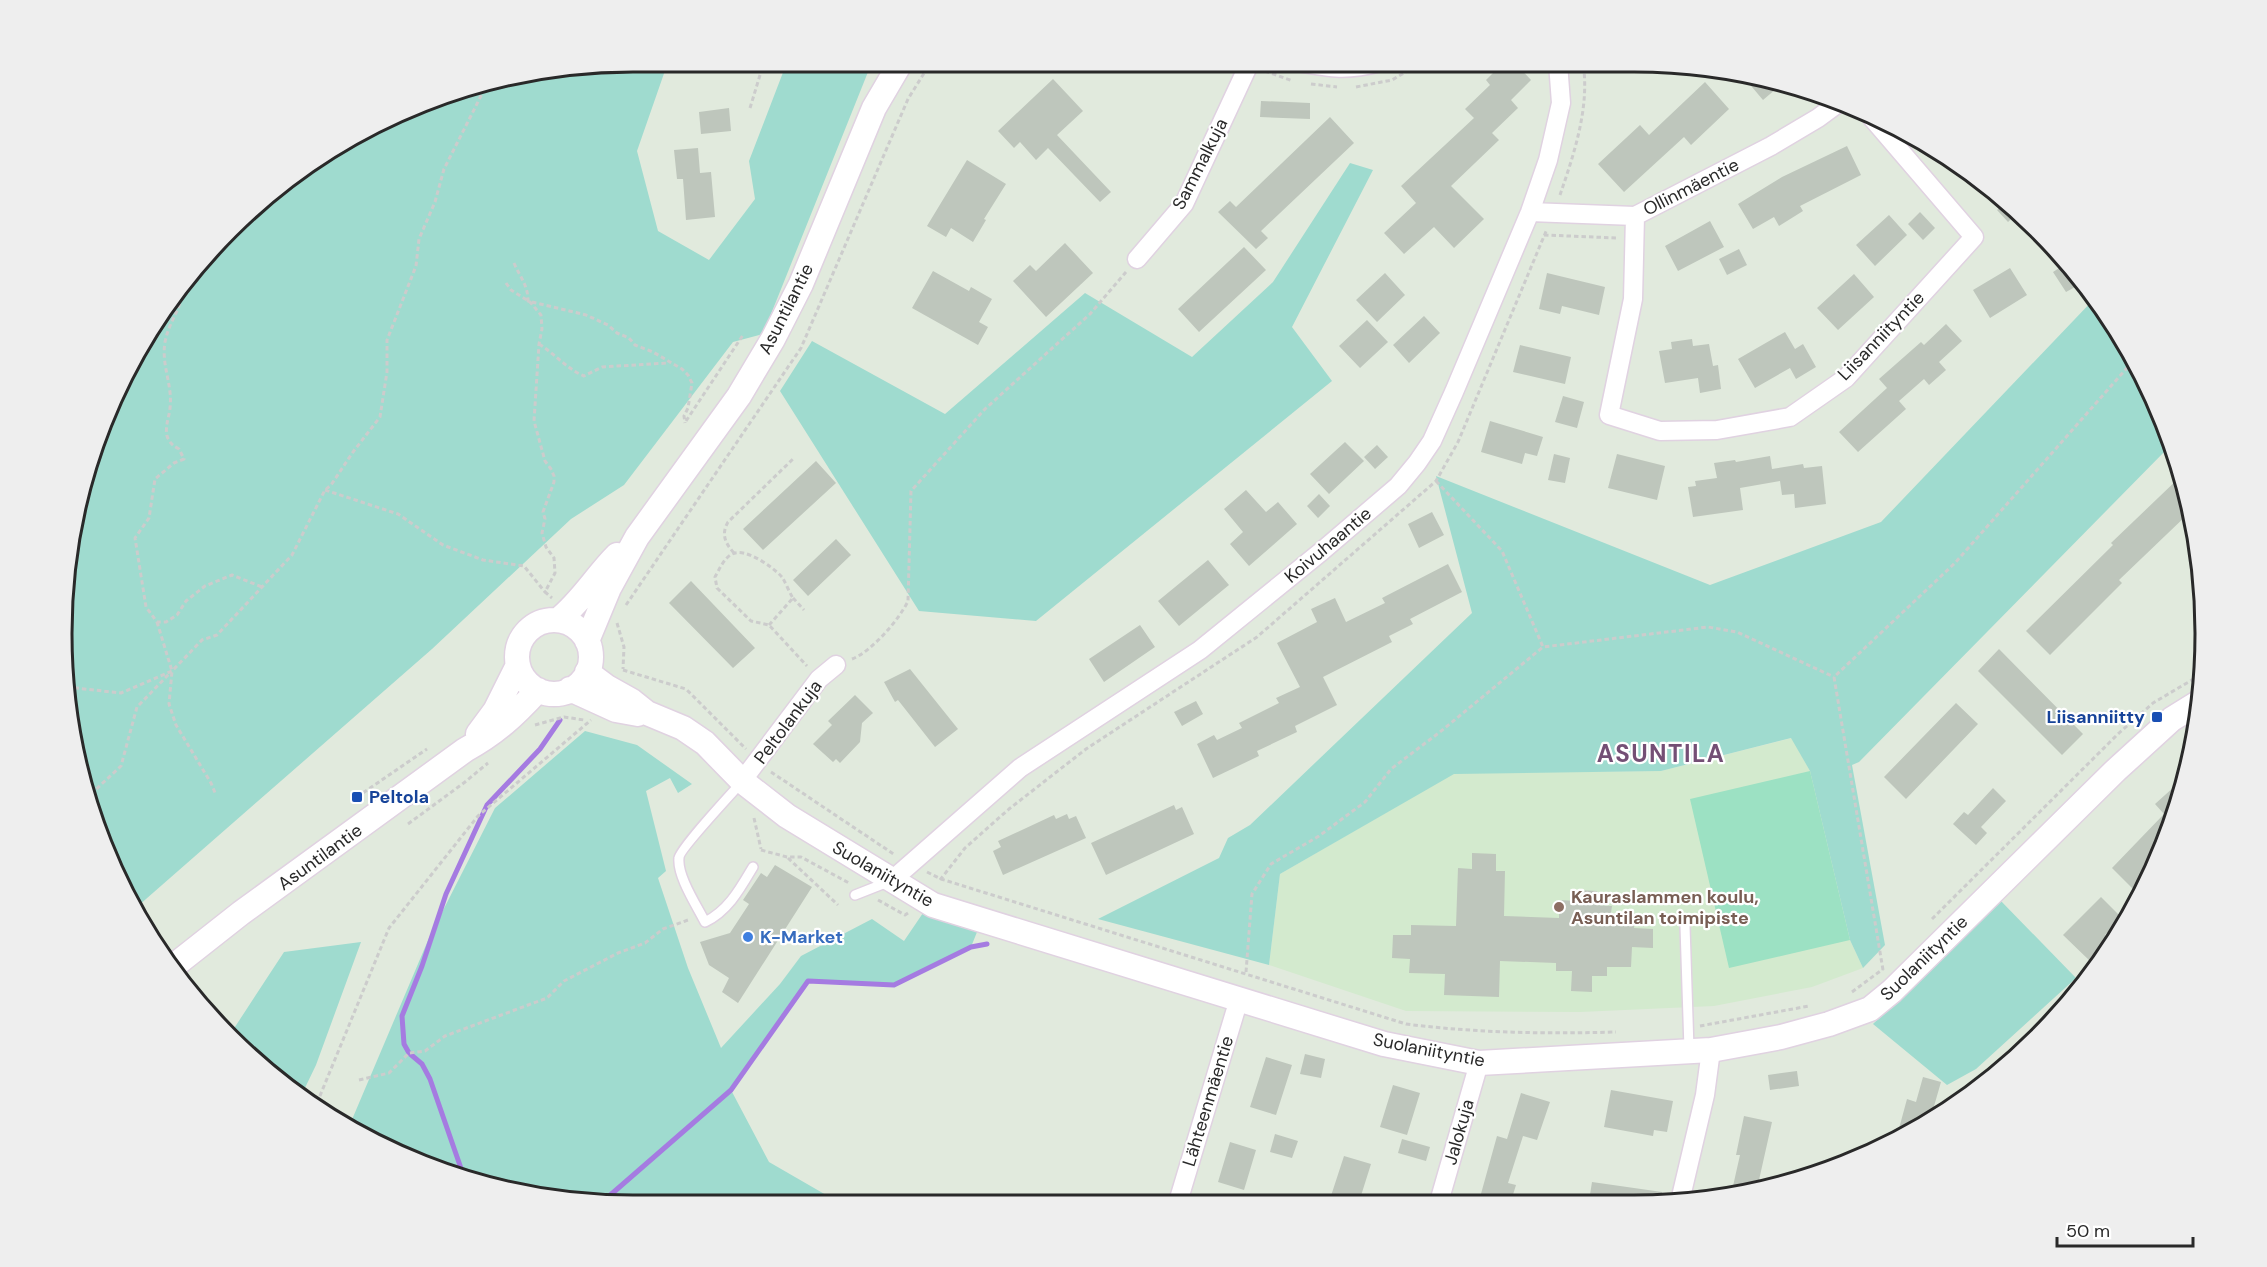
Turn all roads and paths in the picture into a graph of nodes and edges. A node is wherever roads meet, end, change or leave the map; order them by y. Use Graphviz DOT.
graph roads {
  1 [pos="761,72"];
  2 [pos="895,72"];
  3 [pos="1245,72"];
  4 [pos="1559,72"];
  5 [pos="1585,72"];
  6 [pos="483,93"];
  7 [pos="750,108"];
  8 [pos="1831,108"];
  9 [pos="1883,130"];
  10 [pos="1530,212"];
  11 [pos="1553,214"];
  12 [pos="1635,216"];
  13 [pos="1544,235"];
  14 [pos="1634,239"];
  15 [pos="1137,259"];
  16 [pos="514,263"];
  17 [pos="506,283"];
  18 [pos="528,300"];
  19 [pos="181,301"];
  20 [pos="743,335"];
  21 [pos="539,344"];
  22 [pos="670,363"];
  23 [pos="2128,367"];
  24 [pos="794,458"];
  25 [pos="1436,481"];
  26 [pos="325,490"];
  27 [pos="637,537"];
  28 [pos="734,553"];
  29 [pos="262,587"];
  30 [pos="545,592"];
  31 [pos="793,598"];
  32 [pos="555,609"];
  33 [pos="804,610"];
  34 [pos="616,620"];
  35 [pos="157,622"];
  36 [pos="769,625"];
  37 [pos="587,641"];
  38 [pos="1543,647"];
  39 [pos="518,665"];
  40 [pos="836,665"];
  41 [pos="171,671"];
  42 [pos="587,672"];
  43 [pos="1834,677"];
  44 [pos="819,678"];
  45 [pos="2193,680"];
  46 [pos="75,688"];
  47 [pos="570,689"];
  48 [pos="538,690"];
  49 [pos="606,696"];
  50 [pos="2190,708"];
  51 [pos="532,726"];
  52 [pos="465,750"];
  53 [pos="490,760"];
  54 [pos="758,761"];
  55 [pos="742,781"];
  56 [pos="95,791"];
  57 [pos="216,795"];
  58 [pos="408,824"];
  59 [pos="787,857"];
  60 [pos="910,865"];
  61 [pos="753,867"];
  62 [pos="941,879"];
  63 [pos="891,881"];
  64 [pos="855,896"];
  65 [pos="838,904"];
  66 [pos="705,922"];
  67 [pos="1930,922"];
  68 [pos="1685,926"];
  69 [pos="1891,961"];
  70 [pos="179,962"];
  71 [pos="1246,972"];
  72 [pos="1887,980"];
  73 [pos="1851,992"];
  74 [pos="1239,999"];
  75 [pos="1815,1005"];
  76 [pos="1616,1032"];
  77 [pos="1696,1043"];
  78 [pos="1479,1063"];
  79 [pos="359,1080"];
  80 [pos="319,1098"];
  81 [pos="1682,1193"];
  82 [pos="1180,1195"];
  83 [pos="1441,1195"];
  1 -- 7 [label="path"];
  2 -- 27 [label="street, Asuntilantie"];
  3 -- 15 [label="street, Sammalkuja"];
  4 -- 10 [label="street, Koivuhaantie"];
  5 -- 11 [label="path"];
  6 -- 26 [label="path"];
  8 -- 12 [label="street, Ollinmäentie"];
  9 -- 14 [label="street, Liisanniityntie"];
  10 -- 11 [label="street, Ollinmäentie"];
  10 -- 60 [label="street, Koivuhaantie"];
  11 -- 12 [label="street, Ollinmäentie"];
  11 -- 13 [label="path"];
  12 -- 14 [label="street, Liisanniityntie"];
  13 -- 14 [label="path"];
  13 -- 25 [label="path"];
  15 -- 40 [label="path"];
  16 -- 18 [label="path"];
  17 -- 18 [label="path"];
  18 -- 21 [label="path"];
  18 -- 22 [label="path"];
  19 -- 35 [label="path"];
  20 -- 22 [label="path"];
  21 -- 22 [label="path"];
  21 -- 30 [label="path"];
  23 -- 43 [label="path"];
  24 -- 28 [label="path"];
  25 -- 38 [label="path"];
  25 -- 62 [label="path"];
  26 -- 29 [label="path"];
  26 -- 30 [label="path"];
  27 -- 32 [label="street, Asuntilantie"];
  27 -- 37 [label="street, Asuntilantie"];
  28 -- 31 [label="path"];
  28 -- 36 [label="path"];
  29 -- 35 [label="path"];
  29 -- 41 [label="path"];
  30 -- 32 [label="path"];
  31 -- 33 [label="path"];
  31 -- 36 [label="path"];
  32 -- 37 [label="street"];
  32 -- 39 [label="street"];
  34 -- 49 [label="path"];
  35 -- 41 [label="path"];
  36 -- 44 [label="path"];
  37 -- 42 [label="street"];
  38 -- 43 [label="path"];
  38 -- 71 [label="path"];
  39 -- 48 [label="street"];
  39 -- 52 [label="street, Asuntilantie"];
  40 -- 44 [label="street, Peltolankuja"];
  41 -- 46 [label="path"];
  41 -- 56 [label="path"];
  41 -- 57 [label="path"];
  42 -- 47 [label="street"];
  42 -- 49 [label="street, Suolaniityntie"];
  43 -- 72 [label="path"];
  44 -- 54 [label="street, Peltolankuja"];
  45 -- 67 [label="path"];
  47 -- 48 [label="street"];
  47 -- 49 [label="street, Suolaniityntie"];
  48 -- 52 [label="street, Asuntilantie"];
  49 -- 51 [label="path"];
  49 -- 54 [label="path"];
  49 -- 55 [label="street, Suolaniityntie"];
  49 -- 80 [label="path"];
  50 -- 72 [label="street, Suolaniityntie"];
  52 -- 70 [label="street, Asuntilantie"];
  53 -- 58 [label="path"];
  54 -- 55 [label="street, Peltolankuja"];
  54 -- 60 [label="path"];
  55 -- 63 [label="street, Suolaniityntie"];
  55 -- 66 [label="lane"];
  59 -- 65 [label="path"];
  60 -- 62 [label="path"];
  60 -- 63 [label="street, Koivuhaantie"];
  61 -- 66 [label="lane"];
  62 -- 71 [label="path"];
  63 -- 64 [label="lane"];
  63 -- 74 [label="street, Suolaniityntie"];
  66 -- 79 [label="path"];
  68 -- 77 [label="lane"];
  69 -- 72 [label="path"];
  71 -- 76 [label="path"];
  72 -- 73 [label="path"];
  72 -- 77 [label="street, Suolaniityntie"];
  74 -- 78 [label="street, Suolaniityntie"];
  74 -- 82 [label="street, Lähteenmäentie"];
  75 -- 77 [label="path"];
  77 -- 78 [label="street, Suolaniityntie"];
  77 -- 81 [label="street"];
  78 -- 83 [label="street, Jalokuja"];
}
